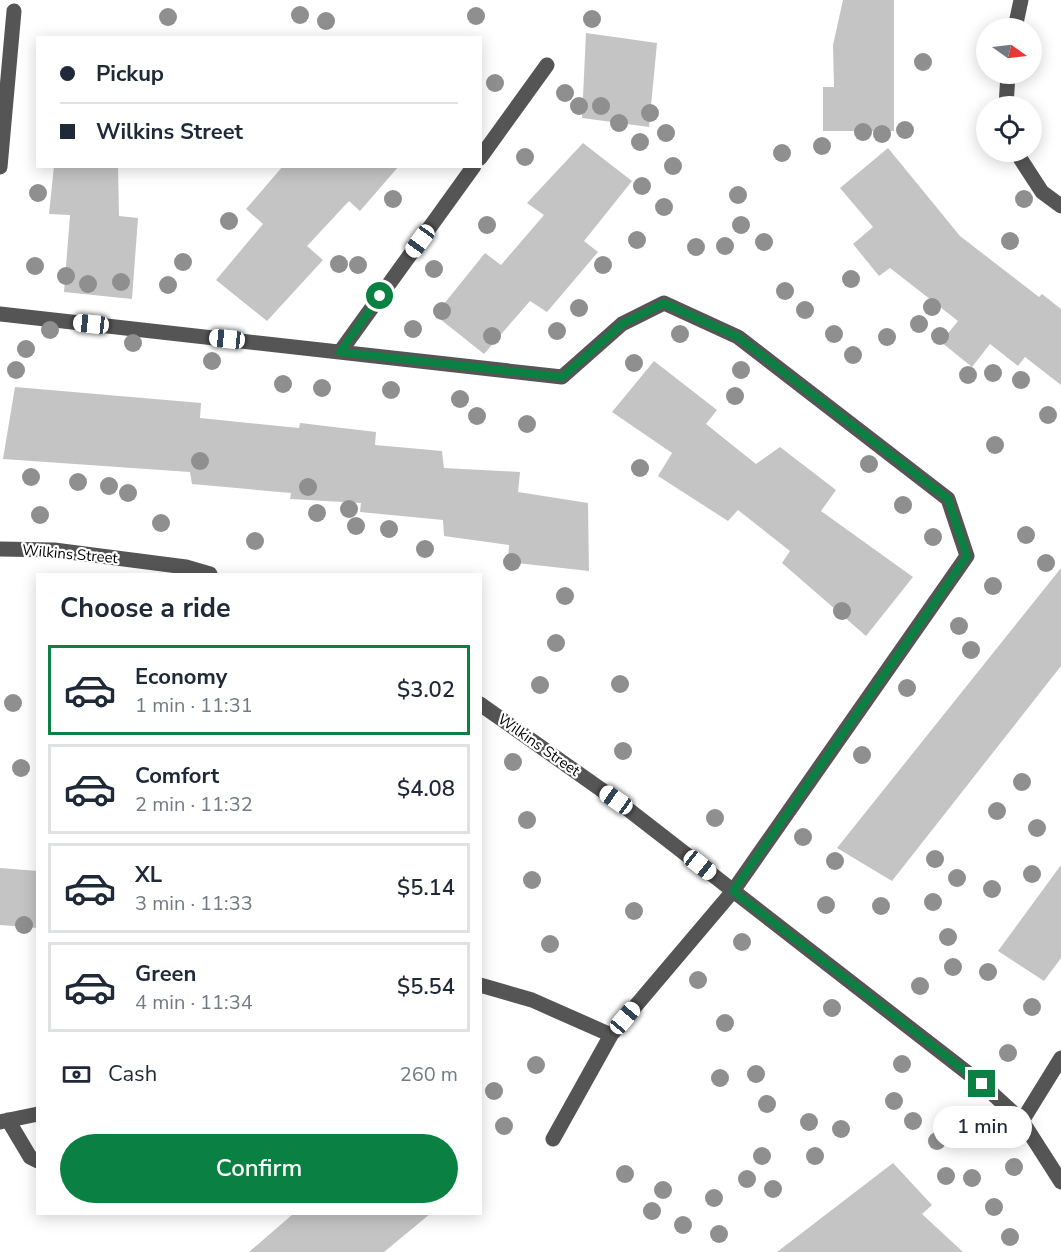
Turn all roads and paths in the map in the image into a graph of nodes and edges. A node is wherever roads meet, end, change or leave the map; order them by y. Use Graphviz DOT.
graph roads {
  1 [pos="1021,0"];
  2 [pos="14,11"];
  3 [pos="1017,18"];
  4 [pos="547,65"];
  5 [pos="482,155"];
  6 [pos="1022,162"];
  7 [pos="0,167"];
  8 [pos="473,168"];
  9 [pos="1061,206"];
  10 [pos="0,314"];
  11 [pos="340,352"];
  12 [pos="0,549"];
  13 [pos="207,573"];
  14 [pos="482,705"];
  15 [pos="733,891"];
  16 [pos="482,986"];
  17 [pos="610,1035"];
  18 [pos="1061,1058"];
  19 [pos="36,1114"];
  20 [pos="4,1121"];
  21 [pos="1022,1121"];
  22 [pos="554,1139"];
  23 [pos="36,1160"];
  24 [pos="1061,1182"];
  1 -- 3 [label="street"];
  2 -- 7 [label="street"];
  4 -- 5 [label="street"];
  6 -- 9 [label="street"];
  8 -- 11 [label="street"];
  10 -- 11 [label="street"];
  11 -- 15 [label="street"];
  12 -- 13 [label="street, Wilkins Street"];
  14 -- 15 [label="street, Wilkins Street"];
  15 -- 17 [label="street"];
  15 -- 21 [label="street, Wilkins Street"];
  16 -- 17 [label="street"];
  17 -- 22 [label="street"];
  18 -- 21 [label="street"];
  19 -- 20 [label="street"];
  20 -- 23 [label="street"];
  21 -- 24 [label="street, Wilkins Street"];
}
